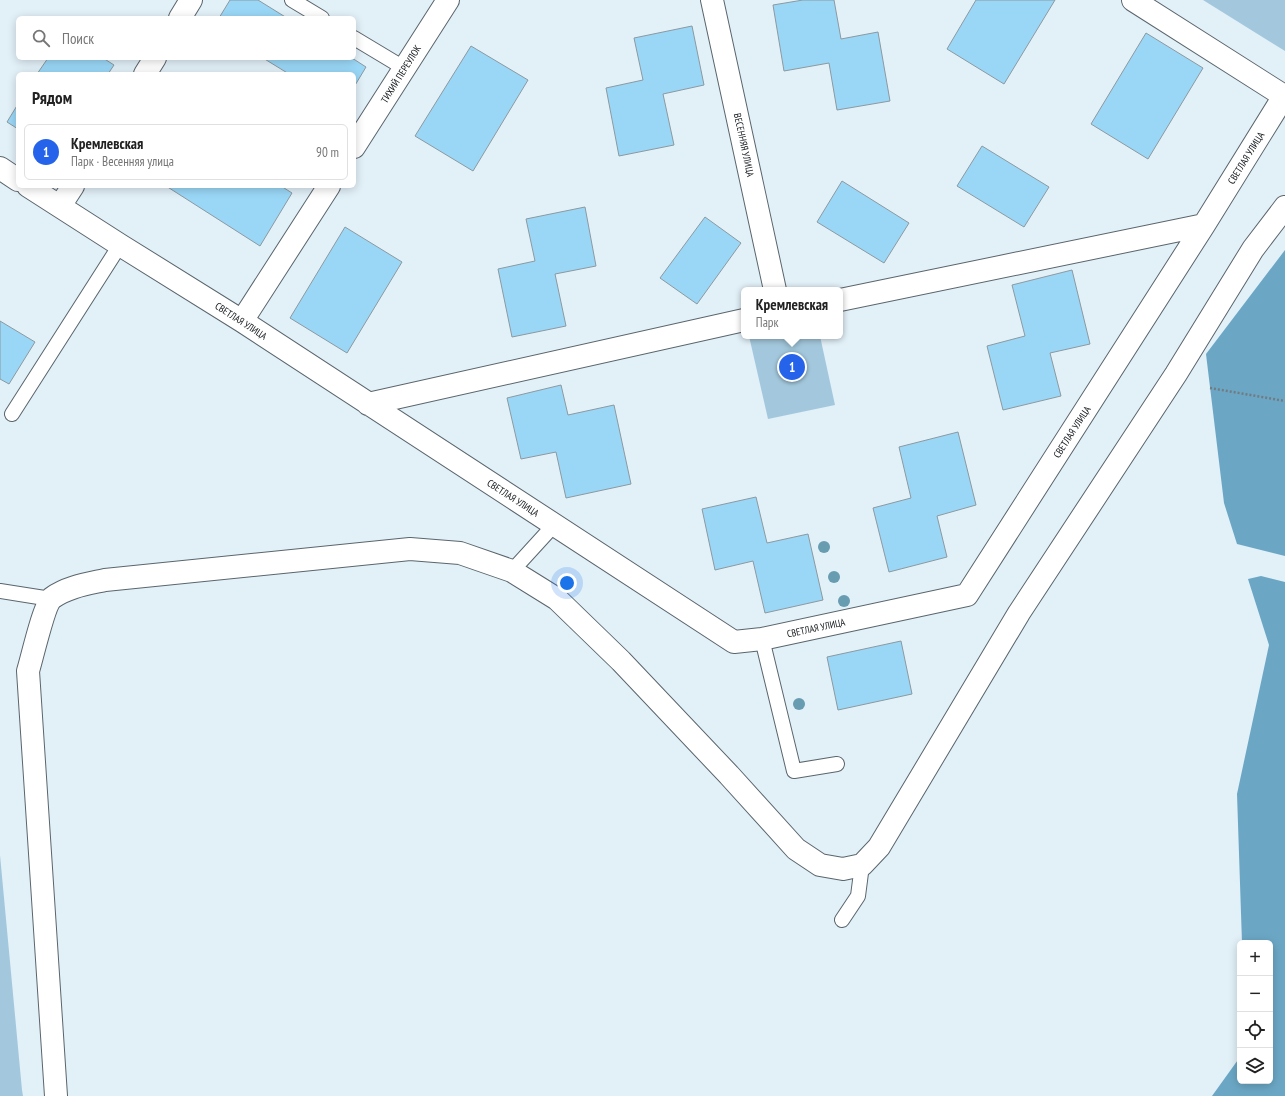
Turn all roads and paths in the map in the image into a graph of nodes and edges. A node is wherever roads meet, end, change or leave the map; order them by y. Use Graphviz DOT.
graph roads {
  1 [pos="191,0"];
  2 [pos="292,0"];
  3 [pos="448,0"];
  4 [pos="712,0"];
  5 [pos="1132,0"];
  6 [pos="181,16"];
  7 [pos="319,16"];
  8 [pos="356,39"];
  9 [pos="154,60"];
  10 [pos="404,68"];
  11 [pos="146,72"];
  12 [pos="1285,95"];
  13 [pos="356,144"];
  14 [pos="0,168"];
  15 [pos="16,179"];
  16 [pos="31,188"];
  17 [pos="72,188"];
  18 [pos="325,188"];
  19 [pos="60,206"];
  20 [pos="1285,207"];
  21 [pos="1204,225"];
  22 [pos="120,245"];
  23 [pos="774,287"];
  24 [pos="843,299"];
  25 [pos="242,321"];
  26 [pos="741,321"];
  27 [pos="1210,388"];
  28 [pos="1285,401"];
  29 [pos="368,404"];
  30 [pos="12,414"];
  31 [pos="554,525"];
  32 [pos="512,571"];
  33 [pos="0,592"];
  34 [pos="51,599"];
  35 [pos="762,640"];
  36 [pos="837,764"];
  37 [pos="862,864"];
  38 [pos="842,920"];
  39 [pos="56,1096"];
  1 -- 6 [label="street"];
  2 -- 7 [label="lane"];
  3 -- 10 [label="street, ТИХИЙ ПЕРЕУЛОК"];
  4 -- 23 [label="street, ВЕСЕННЯЯ УЛИЦА"];
  5 -- 12 [label="street, СВЕТЛАЯ УЛИЦА"];
  8 -- 10 [label="lane"];
  9 -- 11 [label="street"];
  10 -- 13 [label="street, ТИХИЙ ПЕРЕУЛОК"];
  12 -- 21 [label="street, СВЕТЛАЯ УЛИЦА"];
  14 -- 15 [label="street"];
  16 -- 19 [label="street, СВЕТЛАЯ УЛИЦА"];
  17 -- 19 [label="street"];
  18 -- 25 [label="street"];
  19 -- 22 [label="street, СВЕТЛАЯ УЛИЦА"];
  20 -- 37 [label="street"];
  21 -- 24 [label="street"];
  21 -- 35 [label="street, СВЕТЛАЯ УЛИЦА"];
  22 -- 25 [label="street, СВЕТЛАЯ УЛИЦА"];
  22 -- 30 [label="lane"];
  25 -- 29 [label="street, СВЕТЛАЯ УЛИЦА"];
  26 -- 29 [label="street"];
  27 -- 28 [label="path"];
  29 -- 31 [label="street, СВЕТЛАЯ УЛИЦА"];
  31 -- 32 [label="lane"];
  31 -- 35 [label="street, СВЕТЛАЯ УЛИЦА"];
  32 -- 34 [label="street"];
  32 -- 37 [label="street"];
  33 -- 34 [label="lane"];
  34 -- 39 [label="street"];
  35 -- 36 [label="lane"];
  37 -- 38 [label="lane"];
}
